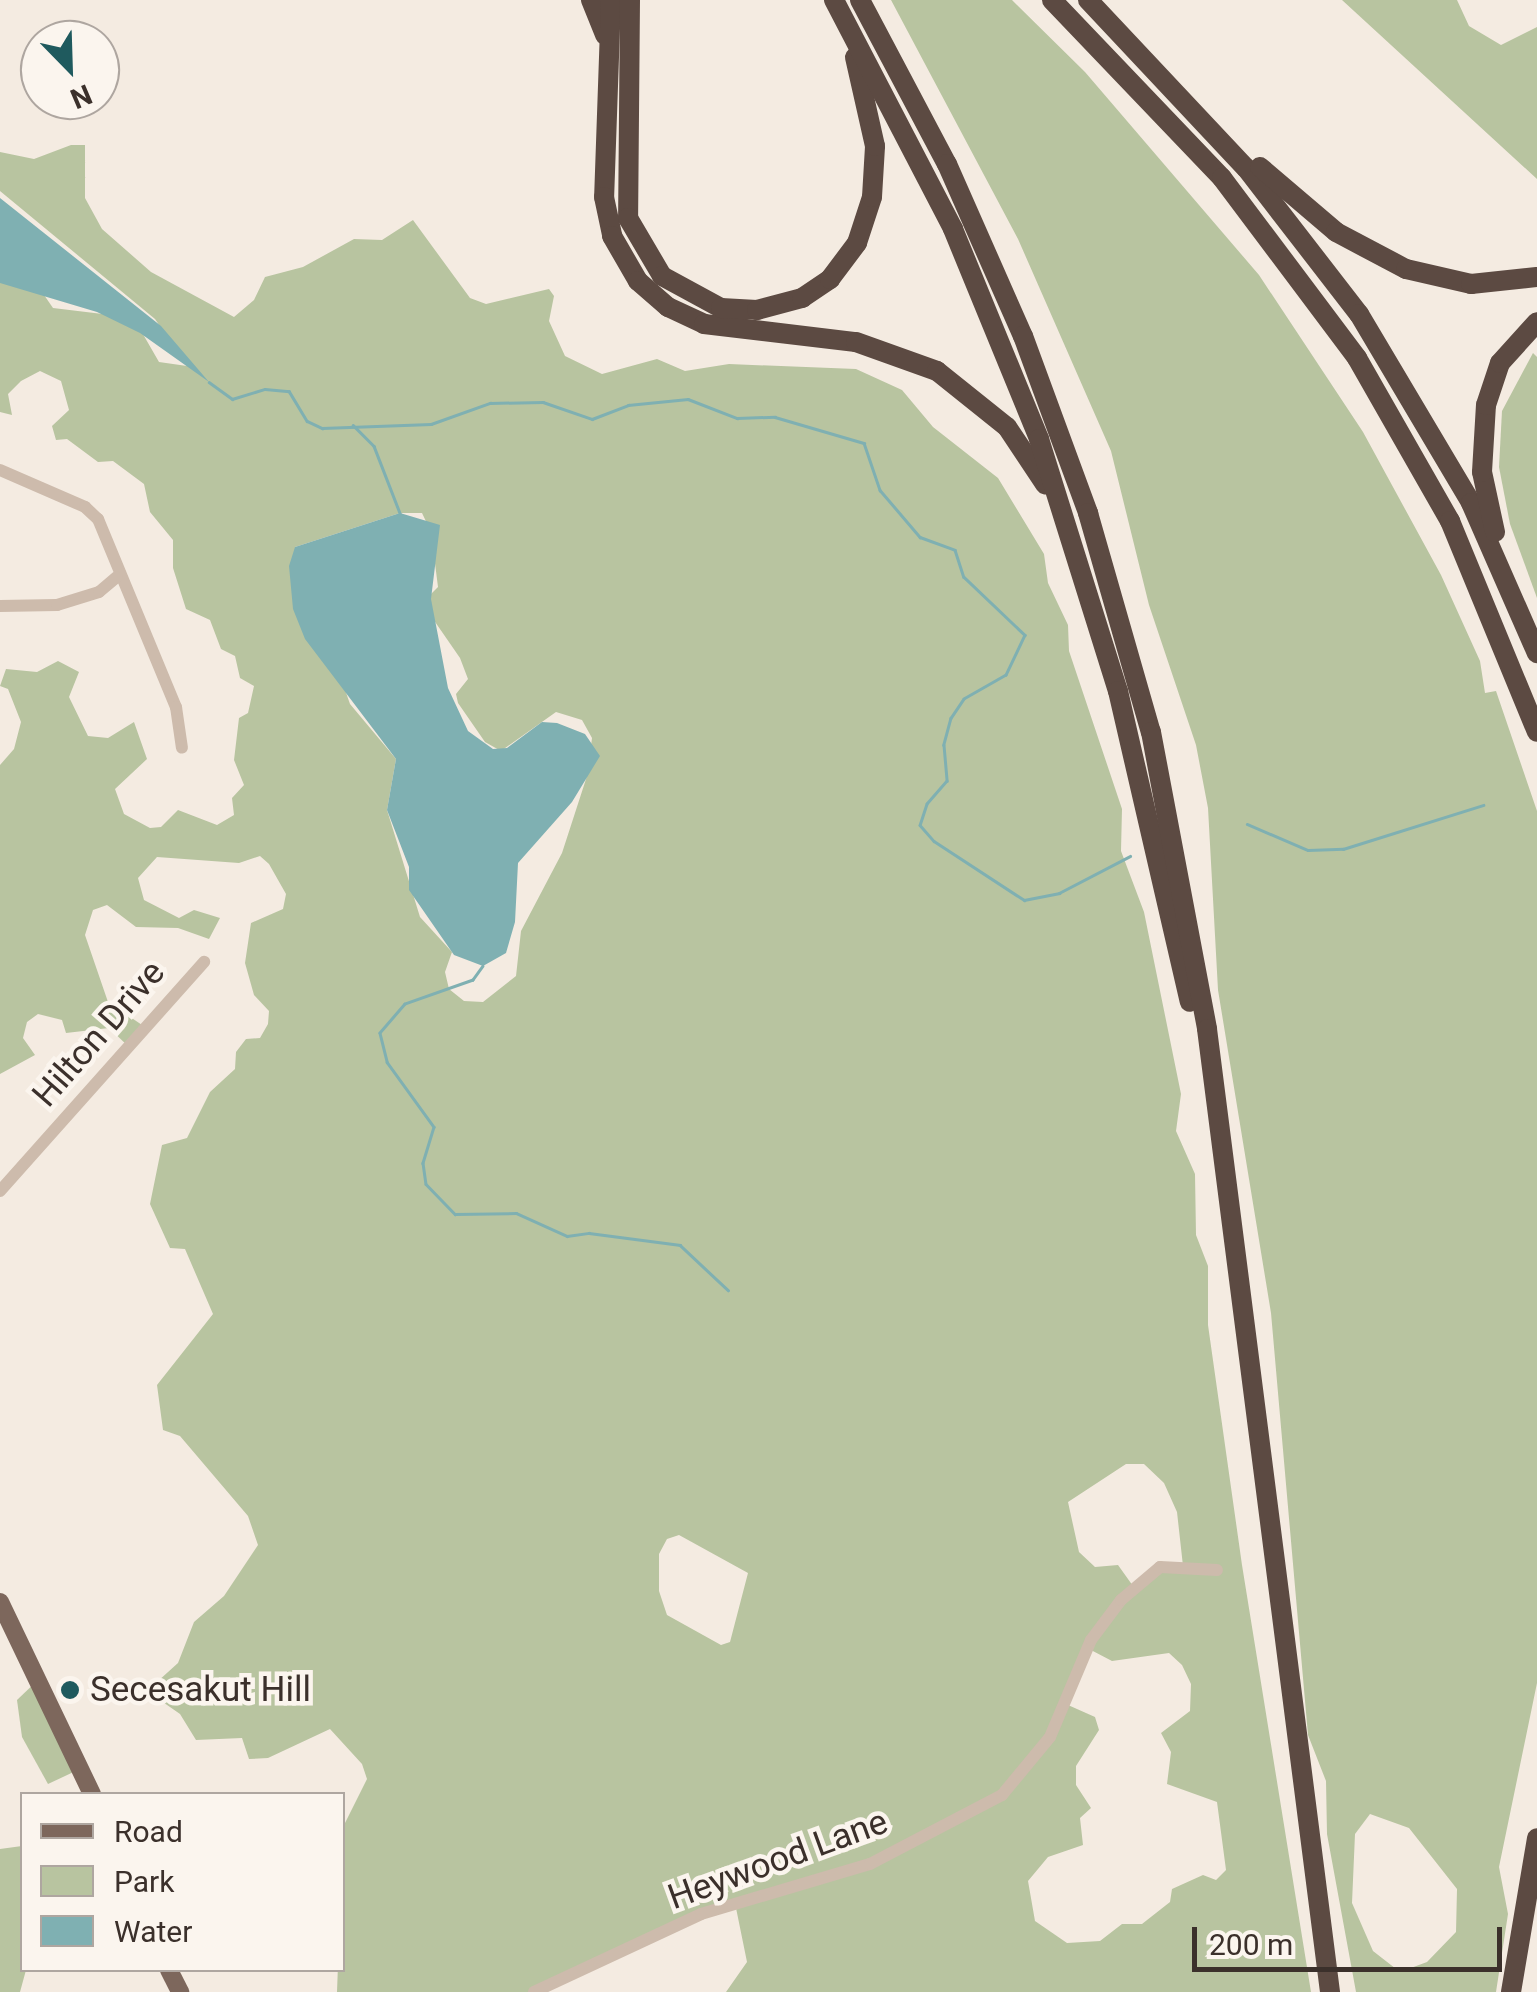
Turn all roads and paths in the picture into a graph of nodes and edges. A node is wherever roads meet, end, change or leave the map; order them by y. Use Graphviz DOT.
graph roads {
  1 [pos="591,0"];
  2 [pos="611,0"];
  3 [pos="630,0"];
  4 [pos="643,0"];
  5 [pos="832,0"];
  6 [pos="860,0"];
  7 [pos="1052,0"];
  8 [pos="1088,0"];
  9 [pos="628,44"];
  10 [pos="1133,46"];
  11 [pos="609,57"];
  12 [pos="1537,278"];
  13 [pos="1537,322"];
  14 [pos="0,470"];
  15 [pos="117,577"];
  16 [pos="0,606"];
  17 [pos="1518,606"];
  18 [pos="1098,618"];
  19 [pos="1537,653"];
  20 [pos="1537,732"];
  21 [pos="182,748"];
  22 [pos="204,962"];
  23 [pos="1224,1180"];
  24 [pos="0,1191"];
  25 [pos="1218,1570"];
  26 [pos="0,1602"];
  27 [pos="91,1792"];
  28 [pos="1537,1838"];
  29 [pos="534,1992"];
  30 [pos="1330,1992"];
  31 [pos="1511,1992"];
  1 -- 11 [label="highway"];
  2 -- 11 [label="highway"];
  3 -- 9 [label="highway"];
  4 -- 9 [label="highway"];
  5 -- 9 [label="highway"];
  5 -- 18 [label="highway"];
  6 -- 23 [label="highway"];
  7 -- 20 [label="highway"];
  8 -- 10 [label="highway"];
  10 -- 12 [label="highway"];
  10 -- 17 [label="highway"];
  11 -- 18 [label="highway"];
  13 -- 17 [label="highway"];
  14 -- 15 [label="street"];
  15 -- 16 [label="street"];
  15 -- 21 [label="street"];
  17 -- 19 [label="highway"];
  18 -- 23 [label="highway"];
  22 -- 24 [label="street, Hilton Drive"];
  23 -- 30 [label="highway"];
  25 -- 29 [label="street, Heywood Lane"];
  26 -- 27 [label="main road"];
  28 -- 31 [label="highway"];
}
